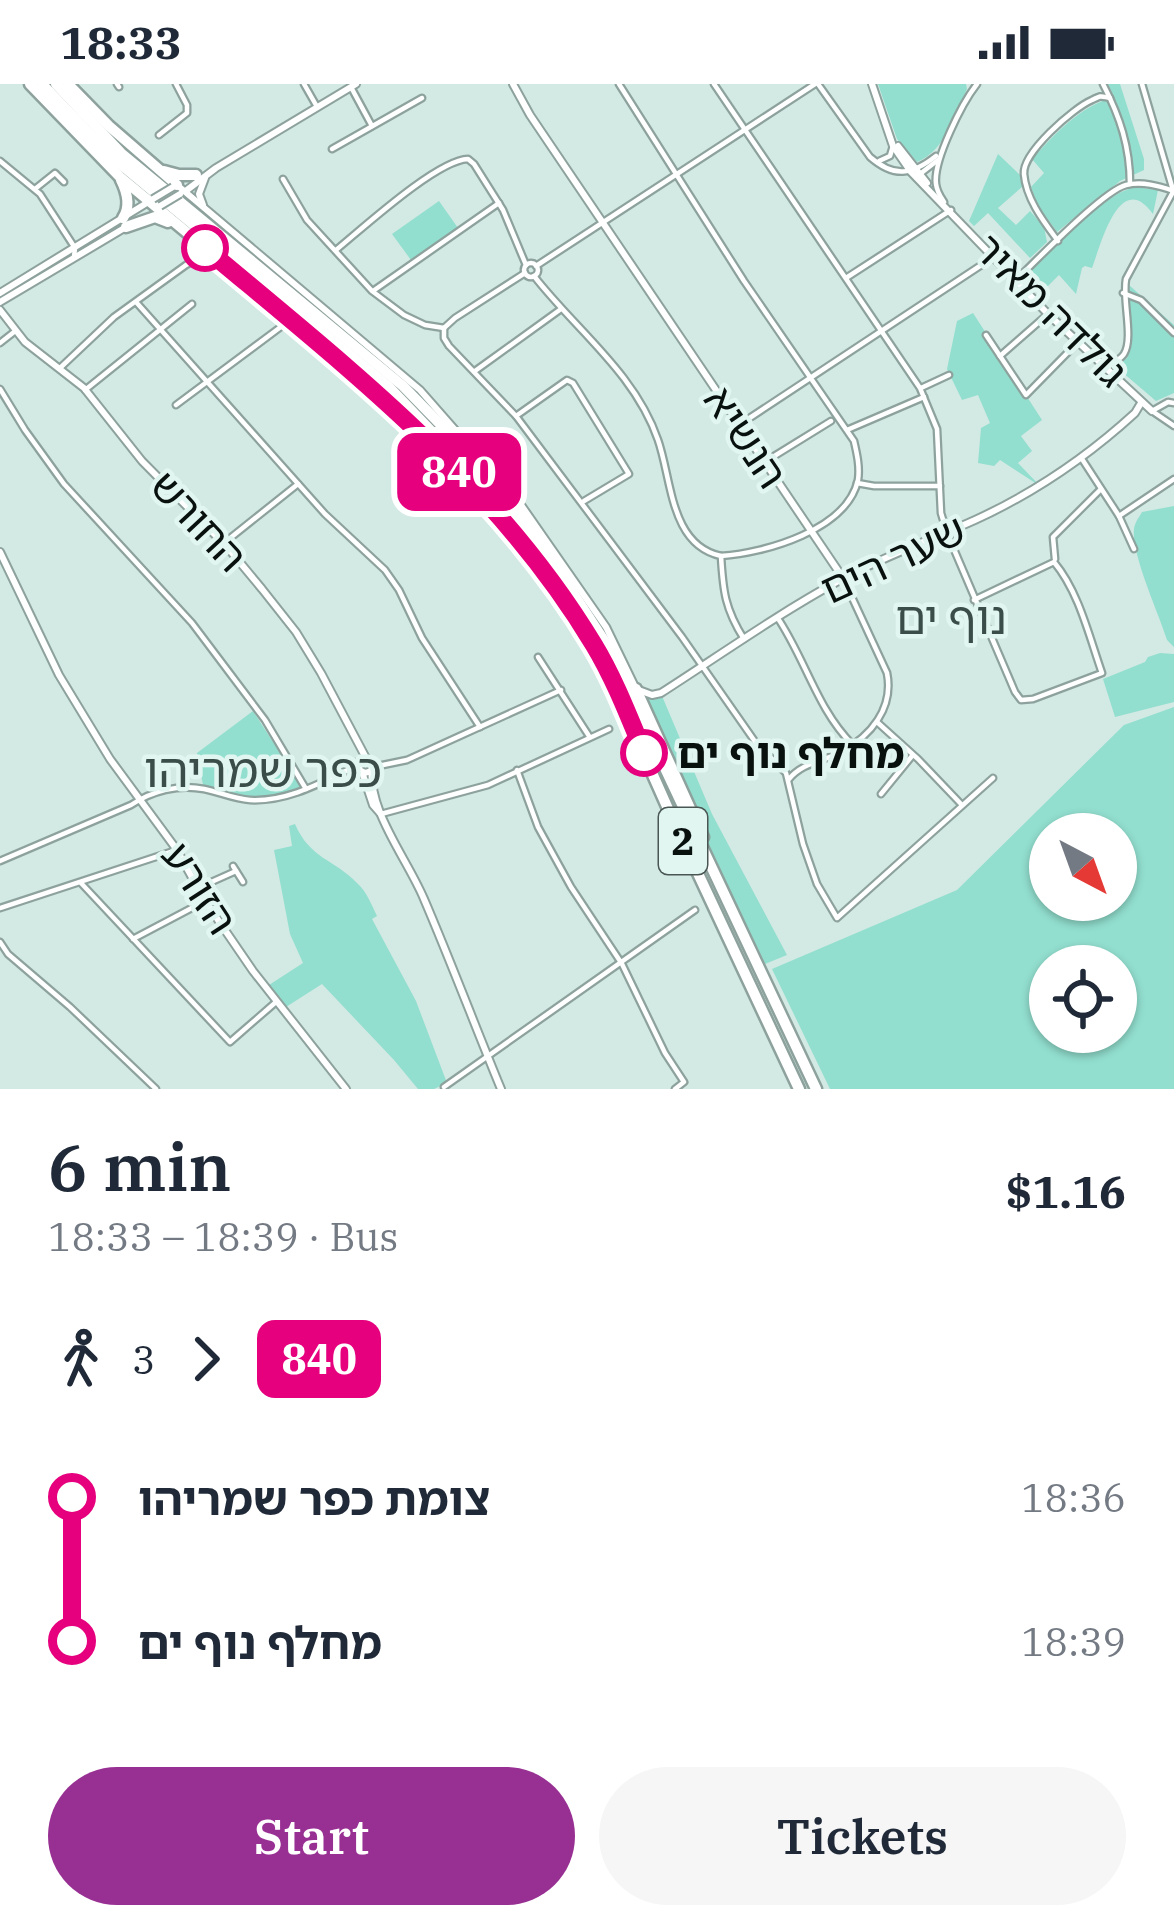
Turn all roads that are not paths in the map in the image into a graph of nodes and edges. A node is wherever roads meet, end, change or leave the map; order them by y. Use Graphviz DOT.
graph roads {
  1 [pos="30,84"];
  2 [pos="42,84"];
  3 [pos="56,84"];
  4 [pos="68,84"];
  5 [pos="176,84"];
  6 [pos="304,84"];
  7 [pos="513,84"];
  8 [pos="619,84"];
  9 [pos="714,84"];
  10 [pos="816,84"];
  11 [pos="872,84"];
  12 [pos="977,84"];
  13 [pos="1103,84"];
  14 [pos="1142,84"];
  15 [pos="354,86"];
  16 [pos="422,98"];
  17 [pos="1110,98"];
  18 [pos="317,107"];
  19 [pos="885,121"];
  20 [pos="372,126"];
  21 [pos="745,130"];
  22 [pos="159,135"];
  23 [pos="893,146"];
  24 [pos="332,149"];
  25 [pos="939,155"];
  26 [pos="870,157"];
  27 [pos="0,161"];
  28 [pos="159,169"];
  29 [pos="913,170"];
  30 [pos="201,176"];
  31 [pos="676,176"];
  32 [pos="120,177"];
  33 [pos="283,179"];
  34 [pos="64,182"];
  35 [pos="1130,184"];
  36 [pos="35,189"];
  37 [pos="179,189"];
  38 [pos="1174,190"];
  39 [pos="499,203"];
  40 [pos="155,204"];
  41 [pos="948,207"];
  42 [pos="205,208"];
  43 [pos="125,222"];
  44 [pos="603,222"];
  45 [pos="180,228"];
  46 [pos="1058,241"];
  47 [pos="336,250"];
  48 [pos="75,253"];
  49 [pos="995,256"];
  50 [pos="204,261"];
  51 [pos="536,266"];
  52 [pos="526,269"];
  53 [pos="534,276"];
  54 [pos="846,278"];
  55 [pos="1016,280"];
  56 [pos="373,291"];
  57 [pos="0,293"];
  58 [pos="1123,293"];
  59 [pos="136,302"];
  60 [pos="192,304"];
  61 [pos="0,306"];
  62 [pos="561,309"];
  63 [pos="1048,314"];
  64 [pos="282,326"];
  65 [pos="444,328"];
  66 [pos="160,329"];
  67 [pos="15,332"];
  68 [pos="882,332"];
  69 [pos="986,334"];
  70 [pos="1174,334"];
  71 [pos="1078,342"];
  72 [pos="0,343"];
  73 [pos="1000,356"];
  74 [pos="60,368"];
  75 [pos="1107,368"];
  76 [pos="475,370"];
  77 [pos="949,375"];
  78 [pos="810,379"];
  79 [pos="207,382"];
  80 [pos="920,388"];
  81 [pos="0,389"];
  82 [pos="85,390"];
  83 [pos="923,397"];
  84 [pos="1172,401"];
  85 [pos="1141,403"];
  86 [pos="176,405"];
  87 [pos="1152,411"];
  88 [pos="515,416"];
  89 [pos="832,421"];
  90 [pos="1173,424"];
  91 [pos="738,425"];
  92 [pos="847,430"];
  93 [pos="1082,459"];
  94 [pos="763,463"];
  95 [pos="1174,479"];
  96 [pos="857,483"];
  97 [pos="298,484"];
  98 [pos="940,486"];
  99 [pos="1100,490"];
  100 [pos="582,502"];
  101 [pos="1118,516"];
  102 [pos="810,532"];
  103 [pos="946,532"];
  104 [pos="224,543"];
  105 [pos="1134,549"];
  106 [pos="0,552"];
  107 [pos="721,556"];
  108 [pos="1054,562"];
  109 [pos="844,578"];
  110 [pos="563,596"];
  111 [pos="974,600"];
  112 [pos="777,617"];
  113 [pos="744,639"];
  114 [pos="538,657"];
  115 [pos="703,666"];
  116 [pos="636,688"];
  117 [pos="561,690"];
  118 [pos="877,722"];
  119 [pos="480,727"];
  120 [pos="609,729"];
  121 [pos="589,736"];
  122 [pos="853,744"];
  123 [pos="912,756"];
  124 [pos="776,763"];
  125 [pos="366,769"];
  126 [pos="798,769"];
  127 [pos="517,770"];
  128 [pos="993,778"];
  129 [pos="789,779"];
  130 [pos="306,789"];
  131 [pos="881,794"];
  132 [pos="141,798"];
  133 [pos="961,804"];
  134 [pos="381,814"];
  135 [pos="177,850"];
  136 [pos="0,861"];
  137 [pos="80,883"];
  138 [pos="243,883"];
  139 [pos="197,888"];
  140 [pos="206,901"];
  141 [pos="0,908"];
  142 [pos="695,910"];
  143 [pos="133,939"];
  144 [pos="0,942"];
  145 [pos="622,964"];
  146 [pos="774,999"];
  147 [pos="276,1002"];
  148 [pos="488,1058"];
  149 [pos="445,1088"];
  150 [pos="156,1089"];
  151 [pos="346,1089"];
  152 [pos="501,1089"];
  153 [pos="675,1089"];
  154 [pos="799,1089"];
  155 [pos="816,1089"];
  1 -- 32 [label="highway"];
  2 -- 110 [label="highway, 2"];
  3 -- 146 [label="highway, 2"];
  4 -- 28 [label="highway"];
  5 -- 22 [label="street"];
  6 -- 18 [label="street"];
  7 -- 44 [label="street, הנשיא"];
  8 -- 31 [label="street"];
  9 -- 21 [label="street"];
  10 -- 21 [label="street"];
  10 -- 26 [label="street"];
  11 -- 19 [label="street"];
  12 -- 25 [label="street"];
  13 -- 17 [label="street"];
  14 -- 38 [label="street"];
  15 -- 18 [label="street"];
  15 -- 20 [label="street"];
  16 -- 20 [label="street"];
  17 -- 35 [label="street"];
  17 -- 46 [label="street"];
  18 -- 30 [label="street"];
  19 -- 23 [label="street"];
  19 -- 29 [label="street"];
  20 -- 24 [label="street"];
  21 -- 31 [label="street"];
  21 -- 54 [label="street"];
  23 -- 26 [label="street"];
  23 -- 29 [label="street"];
  25 -- 29 [label="street"];
  25 -- 29 [label="street"];
  25 -- 41 [label="street"];
  26 -- 29 [label="street"];
  27 -- 36 [label="street"];
  28 -- 30 [label="highway"];
  28 -- 37 [label="highway"];
  29 -- 41 [label="street, גולדה מאיר"];
  30 -- 37 [label="street"];
  30 -- 42 [label="street"];
  31 -- 44 [label="street"];
  31 -- 78 [label="street"];
  32 -- 40 [label="highway"];
  32 -- 43 [label="highway"];
  33 -- 47 [label="street"];
  34 -- 36 [label="street"];
  35 -- 38 [label="street"];
  35 -- 46 [label="street"];
  36 -- 48 [label="street"];
  37 -- 40 [label="street, bridge"];
  37 -- 42 [label="street"];
  38 -- 58 [label="street"];
  39 -- 47 [label="street"];
  39 -- 52 [label="street"];
  39 -- 56 [label="street"];
  40 -- 43 [label="street"];
  40 -- 45 [label="highway"];
  41 -- 49 [label="street, גולדה מאיר"];
  41 -- 54 [label="street"];
  42 -- 116 [label="street"];
  43 -- 45 [label="highway"];
  43 -- 48 [label="street"];
  44 -- 51 [label="street"];
  44 -- 91 [label="street, הנשיא"];
  45 -- 110 [label="highway"];
  46 -- 55 [label="street"];
  47 -- 56 [label="street"];
  48 -- 57 [label="street"];
  48 -- 61 [label="street"];
  49 -- 55 [label="street, גולדה מאיר"];
  49 -- 68 [label="street"];
  50 -- 59 [label="street"];
  51 -- 52 [label="street"];
  51 -- 53 [label="street"];
  52 -- 53 [label="street"];
  52 -- 65 [label="street"];
  53 -- 62 [label="street"];
  54 -- 68 [label="street"];
  55 -- 63 [label="street, גולדה מאיר"];
  56 -- 65 [label="street"];
  58 -- 70 [label="street"];
  58 -- 75 [label="street"];
  59 -- 66 [label="street"];
  59 -- 74 [label="street"];
  60 -- 66 [label="street"];
  61 -- 67 [label="street, החורש"];
  62 -- 76 [label="street"];
  62 -- 107 [label="street"];
  63 -- 71 [label="street, גולדה מאיר"];
  63 -- 73 [label="street"];
  64 -- 79 [label="street"];
  65 -- 76 [label="street"];
  66 -- 79 [label="street"];
  66 -- 82 [label="street"];
  67 -- 72 [label="street"];
  67 -- 74 [label="street, החורש"];
  68 -- 78 [label="street"];
  68 -- 80 [label="street"];
  69 -- 73 [label="street"];
  71 -- 73 [label="street"];
  71 -- 75 [label="street, גולדה מאיר"];
  74 -- 82 [label="street, החורש"];
  75 -- 85 [label="street, גולדה מאיר"];
  76 -- 88 [label="street"];
  77 -- 80 [label="street"];
  78 -- 91 [label="street"];
  78 -- 92 [label="street"];
  79 -- 86 [label="street"];
  79 -- 97 [label="street"];
  80 -- 83 [label="street"];
  81 -- 130 [label="street"];
  82 -- 104 [label="street, החורש"];
  83 -- 92 [label="street"];
  83 -- 98 [label="street"];
  84 -- 87 [label="street"];
  85 -- 87 [label="street, גולדה מאיר"];
  85 -- 93 [label="street, שער הים"];
  87 -- 90 [label="street"];
  88 -- 100 [label="street"];
  88 -- 100 [label="street"];
  89 -- 94 [label="street"];
  91 -- 94 [label="street, הנשיא"];
  92 -- 96 [label="street"];
  93 -- 99 [label="street"];
  93 -- 103 [label="street, שער הים"];
  94 -- 102 [label="street, הנשיא"];
  95 -- 101 [label="street"];
  96 -- 98 [label="street"];
  96 -- 102 [label="street"];
  97 -- 104 [label="street"];
  97 -- 119 [label="street"];
  98 -- 103 [label="street"];
  99 -- 101 [label="street"];
  99 -- 108 [label="street"];
  100 -- 115 [label="street"];
  101 -- 105 [label="street"];
  102 -- 107 [label="street"];
  102 -- 109 [label="street, הנשיא"];
  103 -- 109 [label="street, שער הים"];
  103 -- 111 [label="street"];
  104 -- 125 [label="street, החורש"];
  106 -- 132 [label="street, הזורע"];
  107 -- 113 [label="street"];
  108 -- 111 [label="street"];
  108 -- 111 [label="street"];
  109 -- 112 [label="street, שער הים"];
  109 -- 118 [label="street, הנשיא"];
  110 -- 154 [label="highway, 2"];
  112 -- 113 [label="street, שער הים"];
  112 -- 122 [label="street"];
  113 -- 115 [label="street, שער הים"];
  114 -- 117 [label="street"];
  115 -- 116 [label="street, שער הים"];
  115 -- 124 [label="street"];
  116 -- 146 [label="highway"];
  117 -- 119 [label="street"];
  117 -- 121 [label="street"];
  118 -- 122 [label="street"];
  118 -- 123 [label="street"];
  119 -- 125 [label="street"];
  120 -- 121 [label="street"];
  121 -- 127 [label="street"];
  122 -- 126 [label="street"];
  123 -- 131 [label="street"];
  123 -- 133 [label="street"];
  124 -- 126 [label="street"];
  124 -- 129 [label="street"];
  125 -- 130 [label="street"];
  125 -- 134 [label="street"];
  126 -- 129 [label="street"];
  127 -- 134 [label="street"];
  127 -- 145 [label="street"];
  128 -- 133 [label="street"];
  129 -- 133 [label="street"];
  130 -- 132 [label="street"];
  132 -- 135 [label="street, הזורע"];
  132 -- 136 [label="street"];
  134 -- 148 [label="street"];
  135 -- 137 [label="street"];
  135 -- 139 [label="street, הזורע"];
  137 -- 141 [label="street"];
  137 -- 143 [label="street"];
  138 -- 139 [label="street"];
  139 -- 140 [label="street, הזורע"];
  140 -- 143 [label="street"];
  140 -- 147 [label="street, הזורע"];
  142 -- 145 [label="street"];
  143 -- 147 [label="street"];
  144 -- 150 [label="street"];
  145 -- 148 [label="street"];
  145 -- 153 [label="street"];
  146 -- 155 [label="highway, 2"];
  147 -- 151 [label="street, הזורע"];
  148 -- 149 [label="street"];
  148 -- 152 [label="street"];
}
